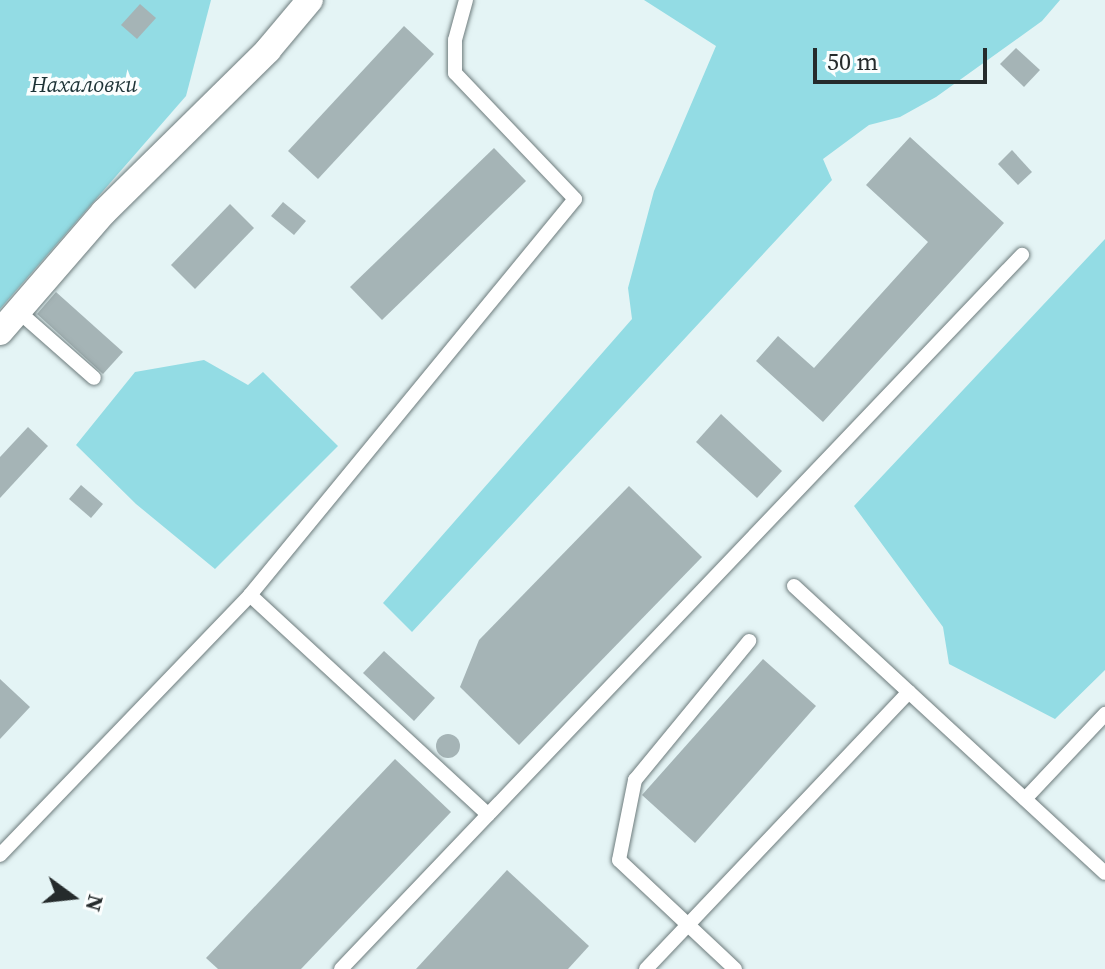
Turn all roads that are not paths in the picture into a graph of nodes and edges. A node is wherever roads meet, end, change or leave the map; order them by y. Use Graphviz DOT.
graph roads {
  1 [pos="310,0"];
  2 [pos="466,0"];
  3 [pos="1022,255"];
  4 [pos="18,311"];
  5 [pos="0,332"];
  6 [pos="94,378"];
  7 [pos="794,586"];
  8 [pos="250,595"];
  9 [pos="749,641"];
  10 [pos="909,692"];
  11 [pos="1105,714"];
  12 [pos="1025,799"];
  13 [pos="488,815"];
  14 [pos="0,855"];
  15 [pos="1105,873"];
  16 [pos="688,924"];
  17 [pos="341,969"];
  18 [pos="646,969"];
  19 [pos="735,969"];
  1 -- 4 [label="street"];
  2 -- 8 [label="lane"];
  3 -- 13 [label="lane"];
  4 -- 5 [label="street"];
  4 -- 6 [label="lane"];
  7 -- 10 [label="lane"];
  8 -- 13 [label="lane"];
  8 -- 14 [label="lane"];
  9 -- 16 [label="lane"];
  10 -- 12 [label="lane"];
  10 -- 16 [label="lane"];
  11 -- 12 [label="lane"];
  12 -- 15 [label="lane"];
  13 -- 17 [label="lane"];
  16 -- 18 [label="lane"];
  16 -- 19 [label="lane"];
}
